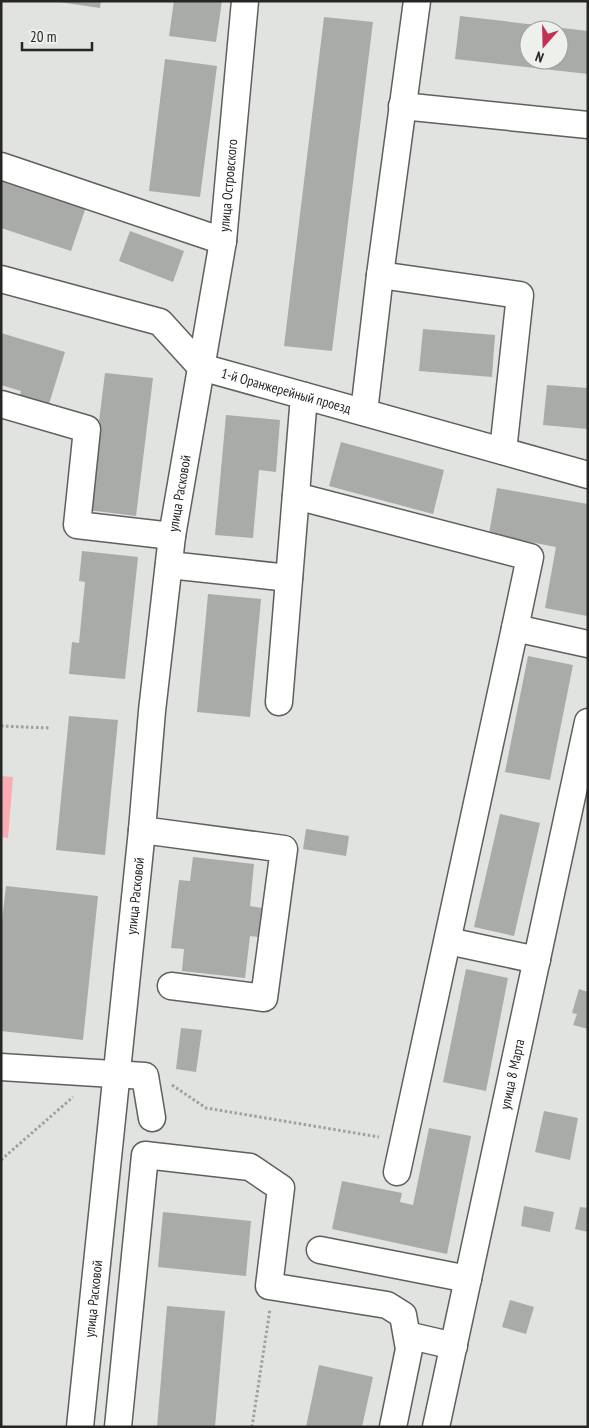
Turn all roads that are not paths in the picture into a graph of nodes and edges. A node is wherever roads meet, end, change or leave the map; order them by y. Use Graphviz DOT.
graph roads {
  1 [pos="245,1"];
  2 [pos="417,1"];
  3 [pos="402,106"];
  4 [pos="588,125"];
  5 [pos="1,166"];
  6 [pos="223,241"];
  7 [pos="380,275"];
  8 [pos="1,279"];
  9 [pos="201,367"];
  10 [pos="304,396"];
  11 [pos="1,404"];
  12 [pos="364,412"];
  13 [pos="503,451"];
  14 [pos="588,475"];
  15 [pos="296,496"];
  16 [pos="172,536"];
  17 [pos="169,565"];
  18 [pos="289,578"];
  19 [pos="516,628"];
  20 [pos="588,644"];
  21 [pos="279,702"];
  22 [pos="588,722"];
  23 [pos="142,830"];
  24 [pos="448,941"];
  25 [pos="537,960"];
  26 [pos="171,986"];
  27 [pos="1,1066"];
  28 [pos="117,1073"];
  29 [pos="152,1118"];
  30 [pos="397,1172"];
  31 [pos="320,1250"];
  32 [pos="468,1279"];
  33 [pos="407,1335"];
  34 [pos="454,1346"];
  35 [pos="80,1427"];
  36 [pos="118,1427"];
  37 [pos="393,1427"];
  38 [pos="436,1427"];
  1 -- 6 [label="street, улица Островского"];
  2 -- 3 [label="street"];
  3 -- 4 [label="street"];
  3 -- 7 [label="street"];
  5 -- 6 [label="street"];
  6 -- 9 [label="street, улица Островского"];
  7 -- 12 [label="street"];
  7 -- 13 [label="street"];
  8 -- 9 [label="street"];
  9 -- 10 [label="street, 1-й Оранжерейный проезд"];
  9 -- 16 [label="street, улица Расковой"];
  10 -- 12 [label="street, 1-й Оранжерейный проезд"];
  10 -- 15 [label="street"];
  11 -- 16 [label="street"];
  12 -- 13 [label="street, 1-й Оранжерейный проезд"];
  13 -- 14 [label="street, 1-й Оранжерейный проезд"];
  15 -- 18 [label="street"];
  15 -- 19 [label="street"];
  16 -- 17 [label="street, улица Расковой"];
  17 -- 18 [label="street"];
  17 -- 23 [label="street, улица Расковой"];
  18 -- 21 [label="street"];
  19 -- 20 [label="street"];
  19 -- 24 [label="street"];
  22 -- 25 [label="street, улица 8 Марта"];
  23 -- 26 [label="street"];
  23 -- 28 [label="street, улица Расковой"];
  24 -- 25 [label="street"];
  24 -- 30 [label="street"];
  25 -- 32 [label="street, улица 8 Марта"];
  27 -- 28 [label="street"];
  28 -- 29 [label="street"];
  28 -- 35 [label="street, улица Расковой"];
  31 -- 32 [label="street"];
  32 -- 34 [label="street, улица 8 Марта"];
  33 -- 34 [label="street"];
  33 -- 36 [label="street"];
  33 -- 37 [label="street"];
  34 -- 38 [label="street, улица 8 Марта"];
}
